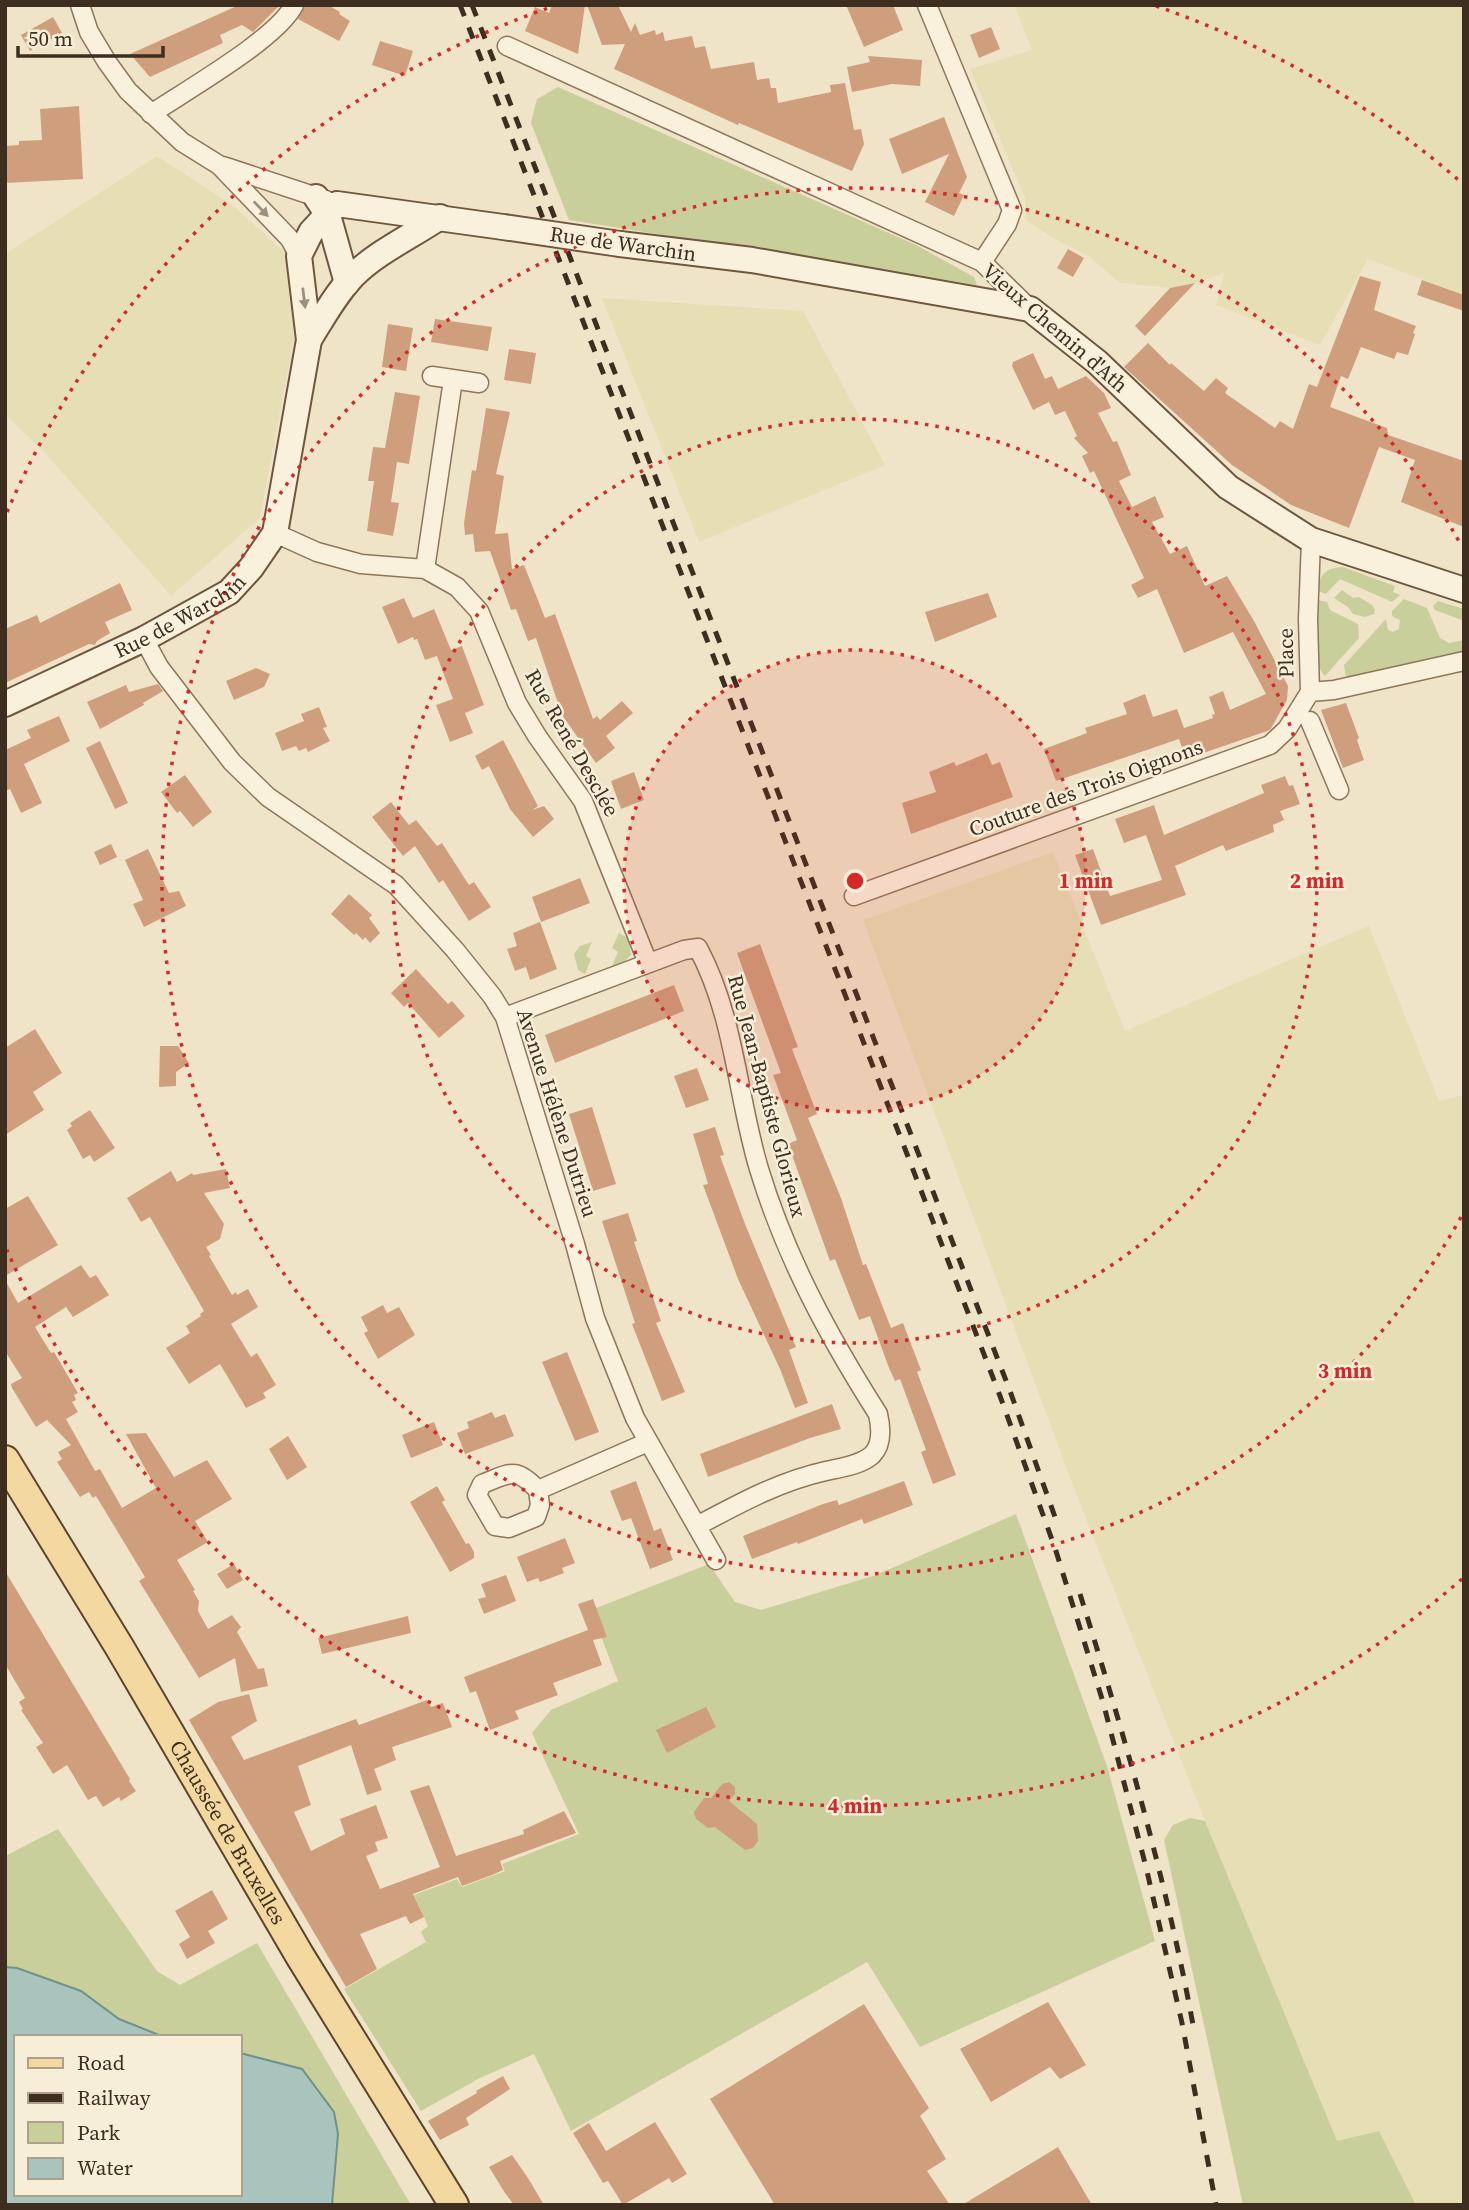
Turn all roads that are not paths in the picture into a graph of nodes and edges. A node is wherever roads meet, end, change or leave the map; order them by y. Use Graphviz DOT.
graph roads {
  1 [pos="80,5"];
  2 [pos="293,5"];
  3 [pos="927,5"];
  4 [pos="507,46"];
  5 [pos="151,114"];
  6 [pos="219,165"];
  7 [pos="327,205"];
  8 [pos="440,218"];
  9 [pos="299,256"];
  10 [pos="982,261"];
  11 [pos="348,283"];
  12 [pos="1030,309"];
  13 [pos="309,340"];
  14 [pos="432,376"];
  15 [pos="453,380"];
  16 [pos="480,383"];
  17 [pos="275,533"];
  18 [pos="1311,541"];
  19 [pos="425,569"];
  20 [pos="1464,590"];
  21 [pos="144,639"];
  22 [pos="1464,661"];
  23 [pos="1310,692"];
  24 [pos="5,704"];
  25 [pos="1310,721"];
  26 [pos="1339,790"];
  27 [pos="854,896"];
  28 [pos="648,963"];
  29 [pos="505,1017"];
  30 [pos="648,1442"];
  31 [pos="5,1460"];
  32 [pos="538,1490"];
  33 [pos="5,1494"];
  34 [pos="697,1526"];
  35 [pos="716,1560"];
  36 [pos="433,2205"];
  37 [pos="454,2205"];
  1 -- 5 [label="street, Rue de Warchin"];
  2 -- 5 [label="street"];
  3 -- 10 [label="street"];
  4 -- 10 [label="street, Vieux Chemin d'Ath"];
  5 -- 6 [label="street, Rue de Warchin"];
  6 -- 7 [label="street, Rue de Warchin"];
  6 -- 9 [label="street, Rue de Warchin, one-way"];
  7 -- 8 [label="street, Rue de Warchin"];
  7 -- 9 [label="street"];
  7 -- 11 [label="street"];
  8 -- 11 [label="street"];
  8 -- 12 [label="street, Rue de Warchin, bridge"];
  9 -- 13 [label="street, Rue de Warchin, one-way"];
  10 -- 12 [label="street, Vieux Chemin d'Ath"];
  11 -- 13 [label="street"];
  12 -- 18 [label="street, Vieux Chemin d'Ath"];
  13 -- 17 [label="street, Rue de Warchin"];
  14 -- 15 [label="street"];
  15 -- 16 [label="street"];
  15 -- 19 [label="street"];
  17 -- 19 [label="street, Rue René Desclée"];
  17 -- 21 [label="street, Rue de Warchin"];
  18 -- 20 [label="street, Vieux Chemin d'Ath"];
  18 -- 23 [label="street, Place"];
  19 -- 28 [label="street, Rue René Desclée"];
  21 -- 24 [label="street, Rue de Warchin"];
  21 -- 29 [label="street, Avenue Hélène Dutrieu"];
  22 -- 23 [label="street, Place"];
  23 -- 27 [label="street, Couture des Trois Oignons"];
  25 -- 26 [label="street"];
  28 -- 29 [label="street, Rue Jean-Baptiste Glorieux"];
  28 -- 34 [label="street, Rue Jean-Baptiste Glorieux"];
  29 -- 30 [label="street, Avenue Hélène Dutrieu"];
  30 -- 32 [label="street"];
  30 -- 34 [label="street, Avenue Hélène Dutrieu"];
  31 -- 37 [label="main road, Chaussée de Bruxelles"];
  33 -- 36 [label="main road, Chaussée de Bruxelles"];
  34 -- 35 [label="street, Avenue Hélène Dutrieu"];
}
